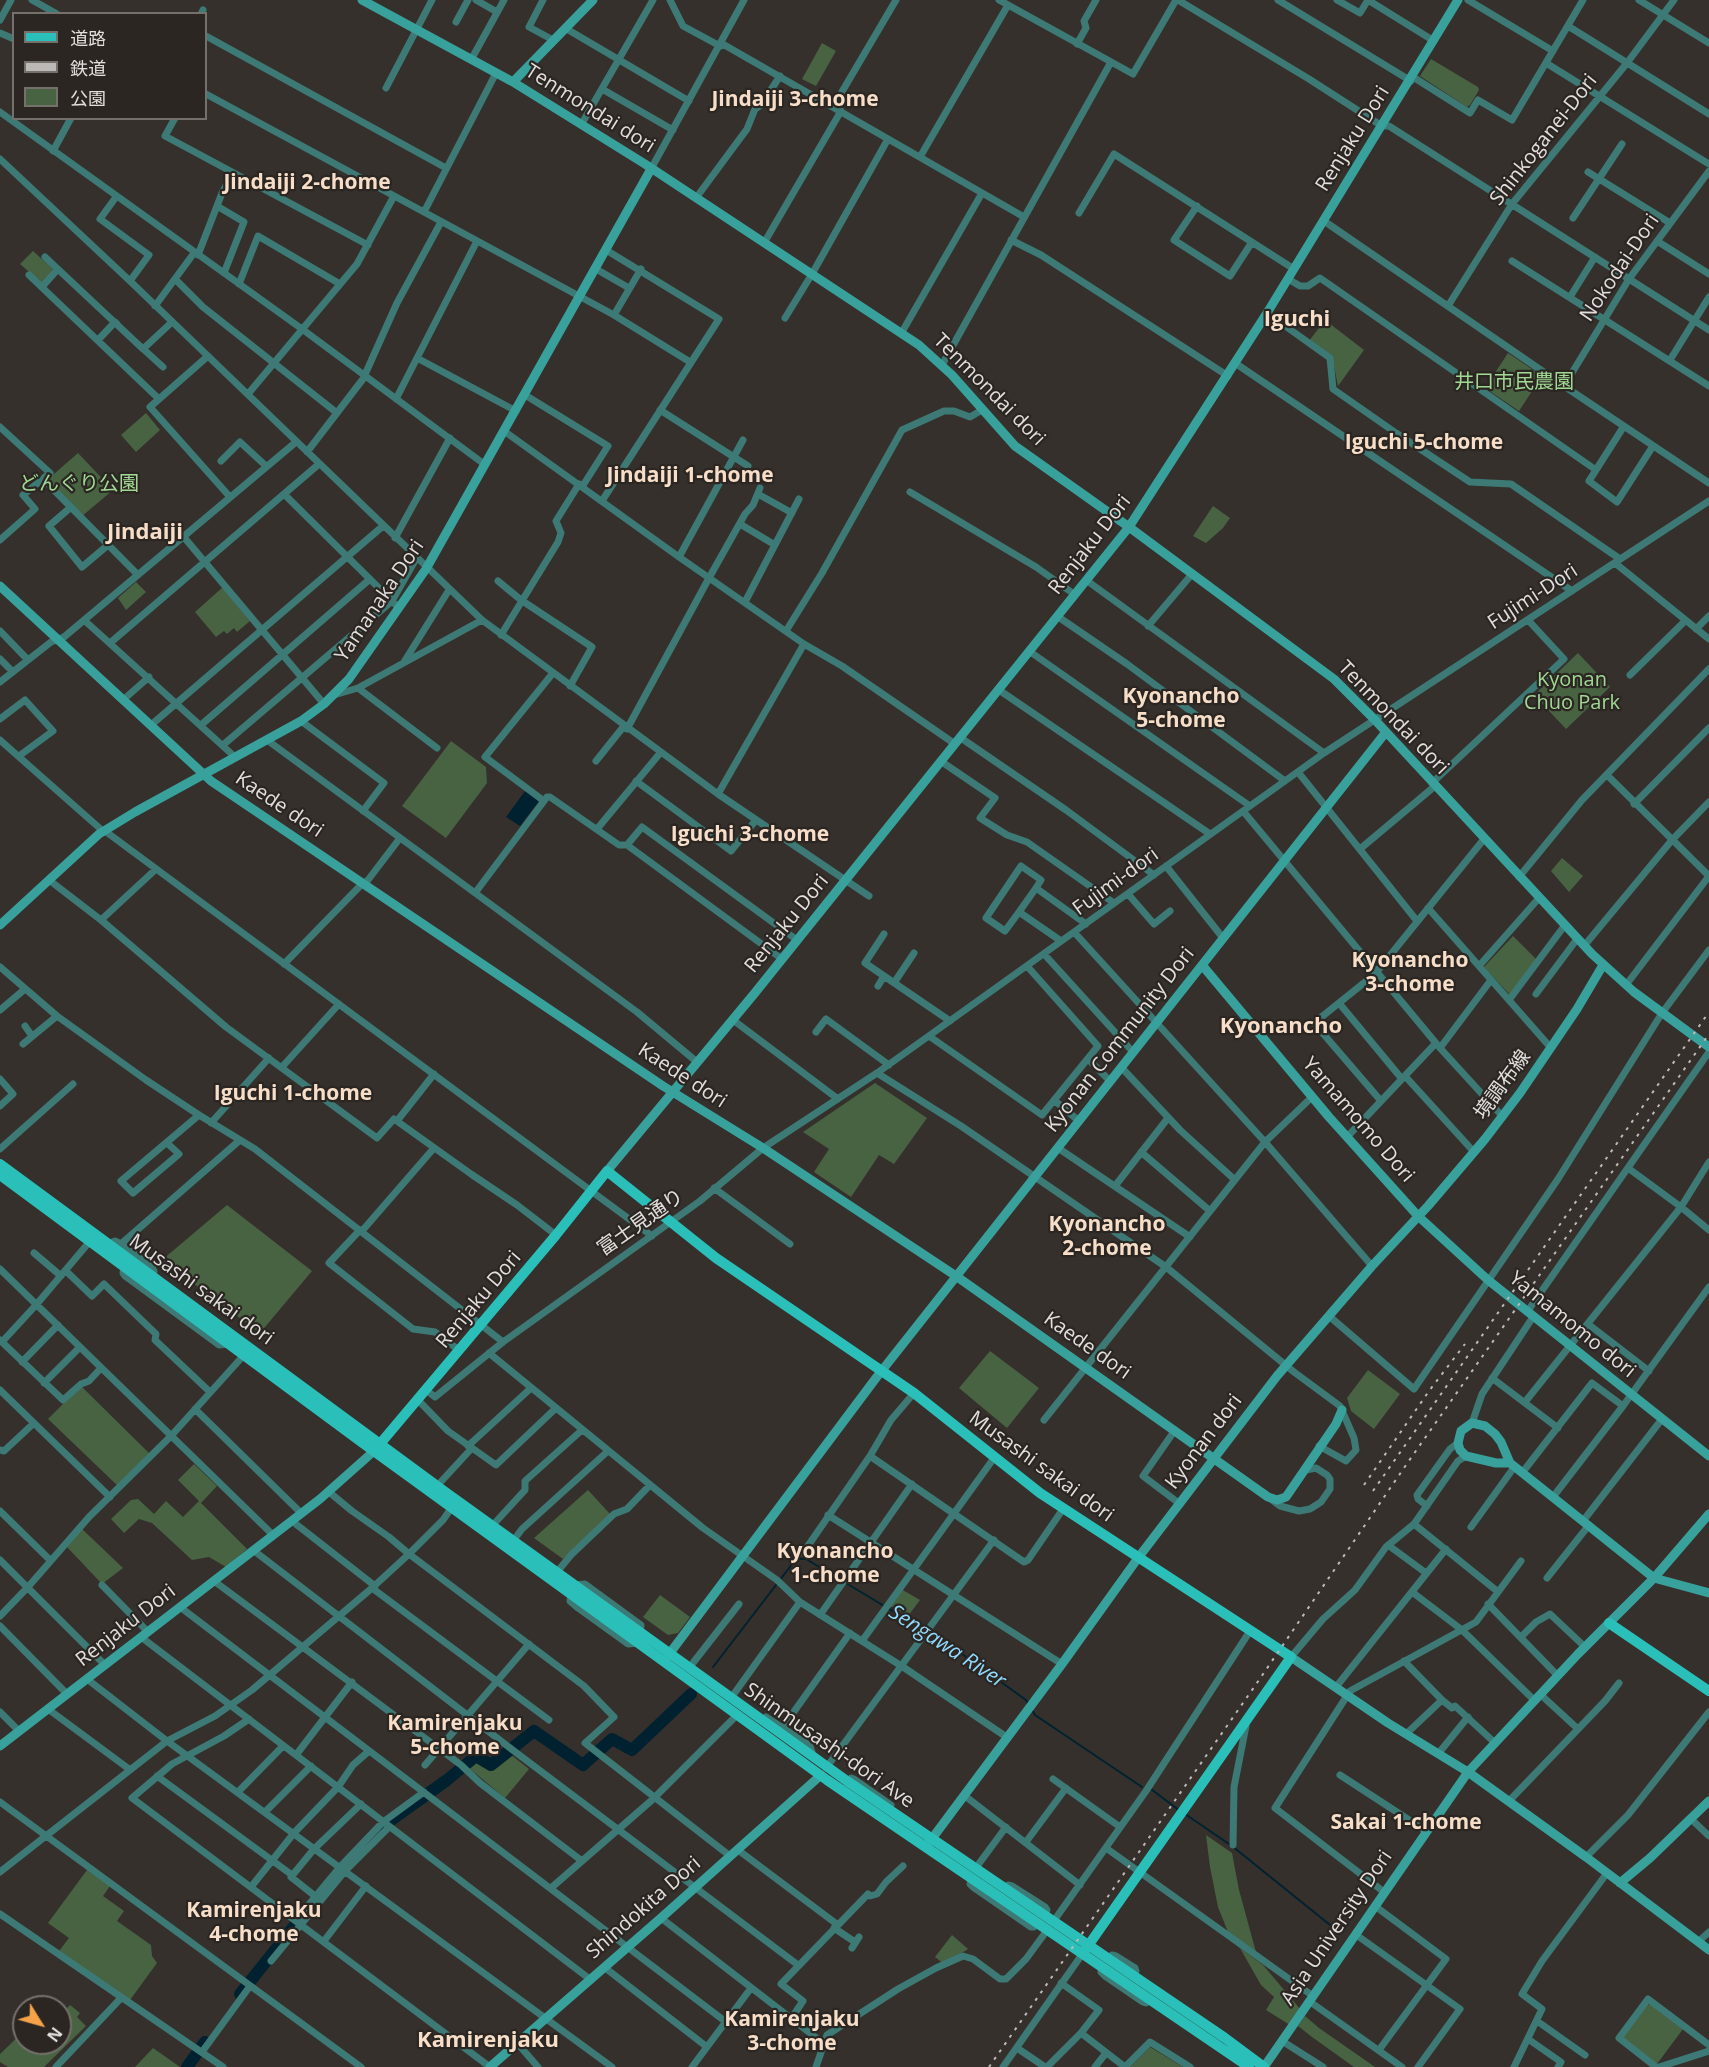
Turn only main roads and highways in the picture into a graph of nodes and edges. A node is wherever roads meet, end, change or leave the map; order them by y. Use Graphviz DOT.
graph roads {
  1 [pos="0,1164"];
  2 [pos="607,1171"];
  3 [pos="0,1175"];
  4 [pos="93,1238"];
  5 [pos="377,1448"];
  6 [pos="573,1589"];
  7 [pos="1609,1623"];
  8 [pos="667,1657"];
  9 [pos="1709,1691"];
  10 [pos="824,1771"];
  11 [pos="929,1843"];
  12 [pos="973,1873"];
  13 [pos="1046,1923"];
  14 [pos="1085,1949"];
  15 [pos="1105,1962"];
  16 [pos="1249,2067"];
  17 [pos="1264,2067"];
  1 -- 4 [label="main road, Musashi sakai dori"];
  2 -- 5 [label="main road, Renjaku Dori"];
  2 -- 14 [label="main road, Musashi sakai dori"];
  3 -- 4 [label="main road, Musashi sakai dori"];
  4 -- 5 [label="main road, Musashi sakai dori"];
  4 -- 5 [label="main road, Musashi sakai dori"];
  5 -- 6 [label="main road, Shinmusashi-dori Ave"];
  5 -- 6 [label="main road, Shinmusashi-dori Ave"];
  6 -- 8 [label="main road, Shinmusashi-dori Ave"];
  7 -- 9 [label="main road"];
  8 -- 10 [label="main road, Shinmusashi-dori Ave"];
  8 -- 10 [label="main road, Shinmusashi-dori Ave"];
  10 -- 11 [label="main road, Shinmusashi-dori Ave"];
  10 -- 11 [label="main road, Shinmusashi-dori Ave"];
  11 -- 12 [label="main road, Shinmusashi-dori Ave"];
  12 -- 13 [label="main road, Shinmusashi-dori Ave"];
  12 -- 13 [label="main road, Shinmusashi-dori Ave"];
  13 -- 14 [label="main road, Shinmusashi-dori Ave"];
  14 -- 15 [label="main road, Shinmusashi-dori Ave"];
  15 -- 16 [label="main road, Shinmusashi-dori Ave"];
  15 -- 17 [label="main road, Shinmusashi-dori Ave"];
}
